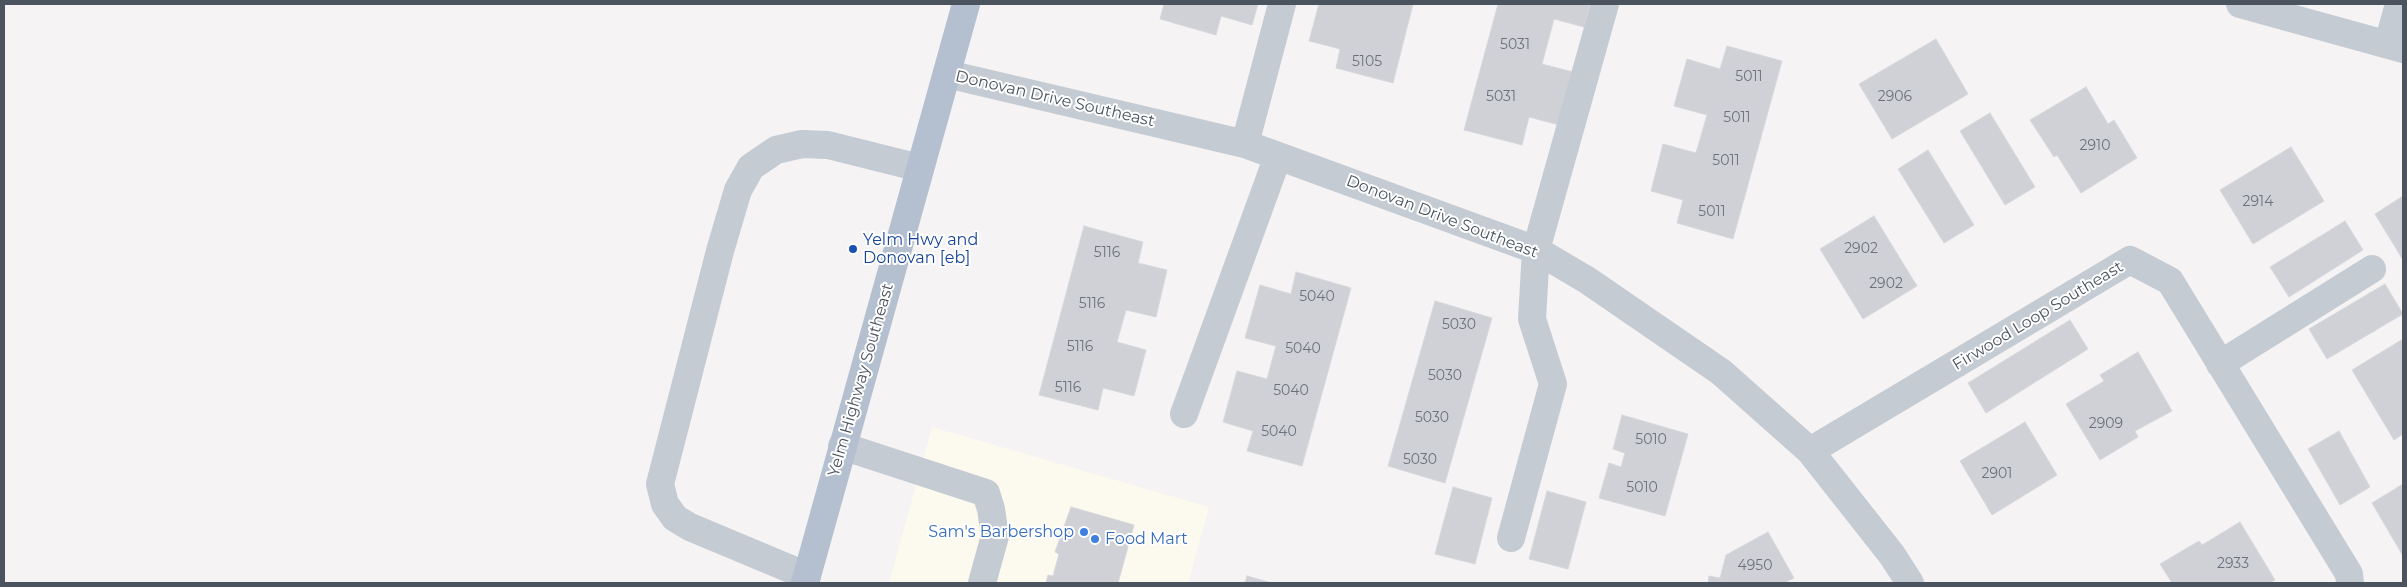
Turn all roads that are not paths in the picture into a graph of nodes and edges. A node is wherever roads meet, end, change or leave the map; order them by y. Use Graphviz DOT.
graph roads {
  1 [pos="966,4"];
  2 [pos="1282,4"];
  3 [pos="1605,4"];
  4 [pos="2240,4"];
  5 [pos="2399,4"];
  6 [pos="2396,46"];
  7 [pos="947,74"];
  8 [pos="1245,144"];
  9 [pos="1278,156"];
  10 [pos="920,168"];
  11 [pos="1536,250"];
  12 [pos="2372,269"];
  13 [pos="2220,364"];
  14 [pos="1184,414"];
  15 [pos="842,446"];
  16 [pos="1810,451"];
  17 [pos="1511,538"];
  18 [pos="806,580"];
  19 [pos="982,583"];
  20 [pos="1910,583"];
  21 [pos="2350,583"];
  1 -- 7 [label="main road, Yelm Highway Southeast"];
  2 -- 8 [label="street"];
  3 -- 11 [label="street"];
  4 -- 6 [label="street"];
  5 -- 6 [label="street"];
  7 -- 8 [label="street, Donovan Drive Southeast"];
  7 -- 10 [label="main road, Yelm Highway Southeast"];
  8 -- 9 [label="street, Donovan Drive Southeast"];
  9 -- 11 [label="street, Donovan Drive Southeast"];
  9 -- 14 [label="street"];
  10 -- 15 [label="main road, Yelm Highway Southeast"];
  10 -- 18 [label="street"];
  11 -- 16 [label="street, Donovan Drive Southeast"];
  11 -- 17 [label="street"];
  12 -- 13 [label="street"];
  13 -- 16 [label="street, Firwood Loop Southeast"];
  13 -- 21 [label="street, Firwood Loop Southeast"];
  15 -- 18 [label="main road, Yelm Highway Southeast"];
  15 -- 19 [label="street"];
  16 -- 20 [label="street, Donovan Drive Southeast"];
}
